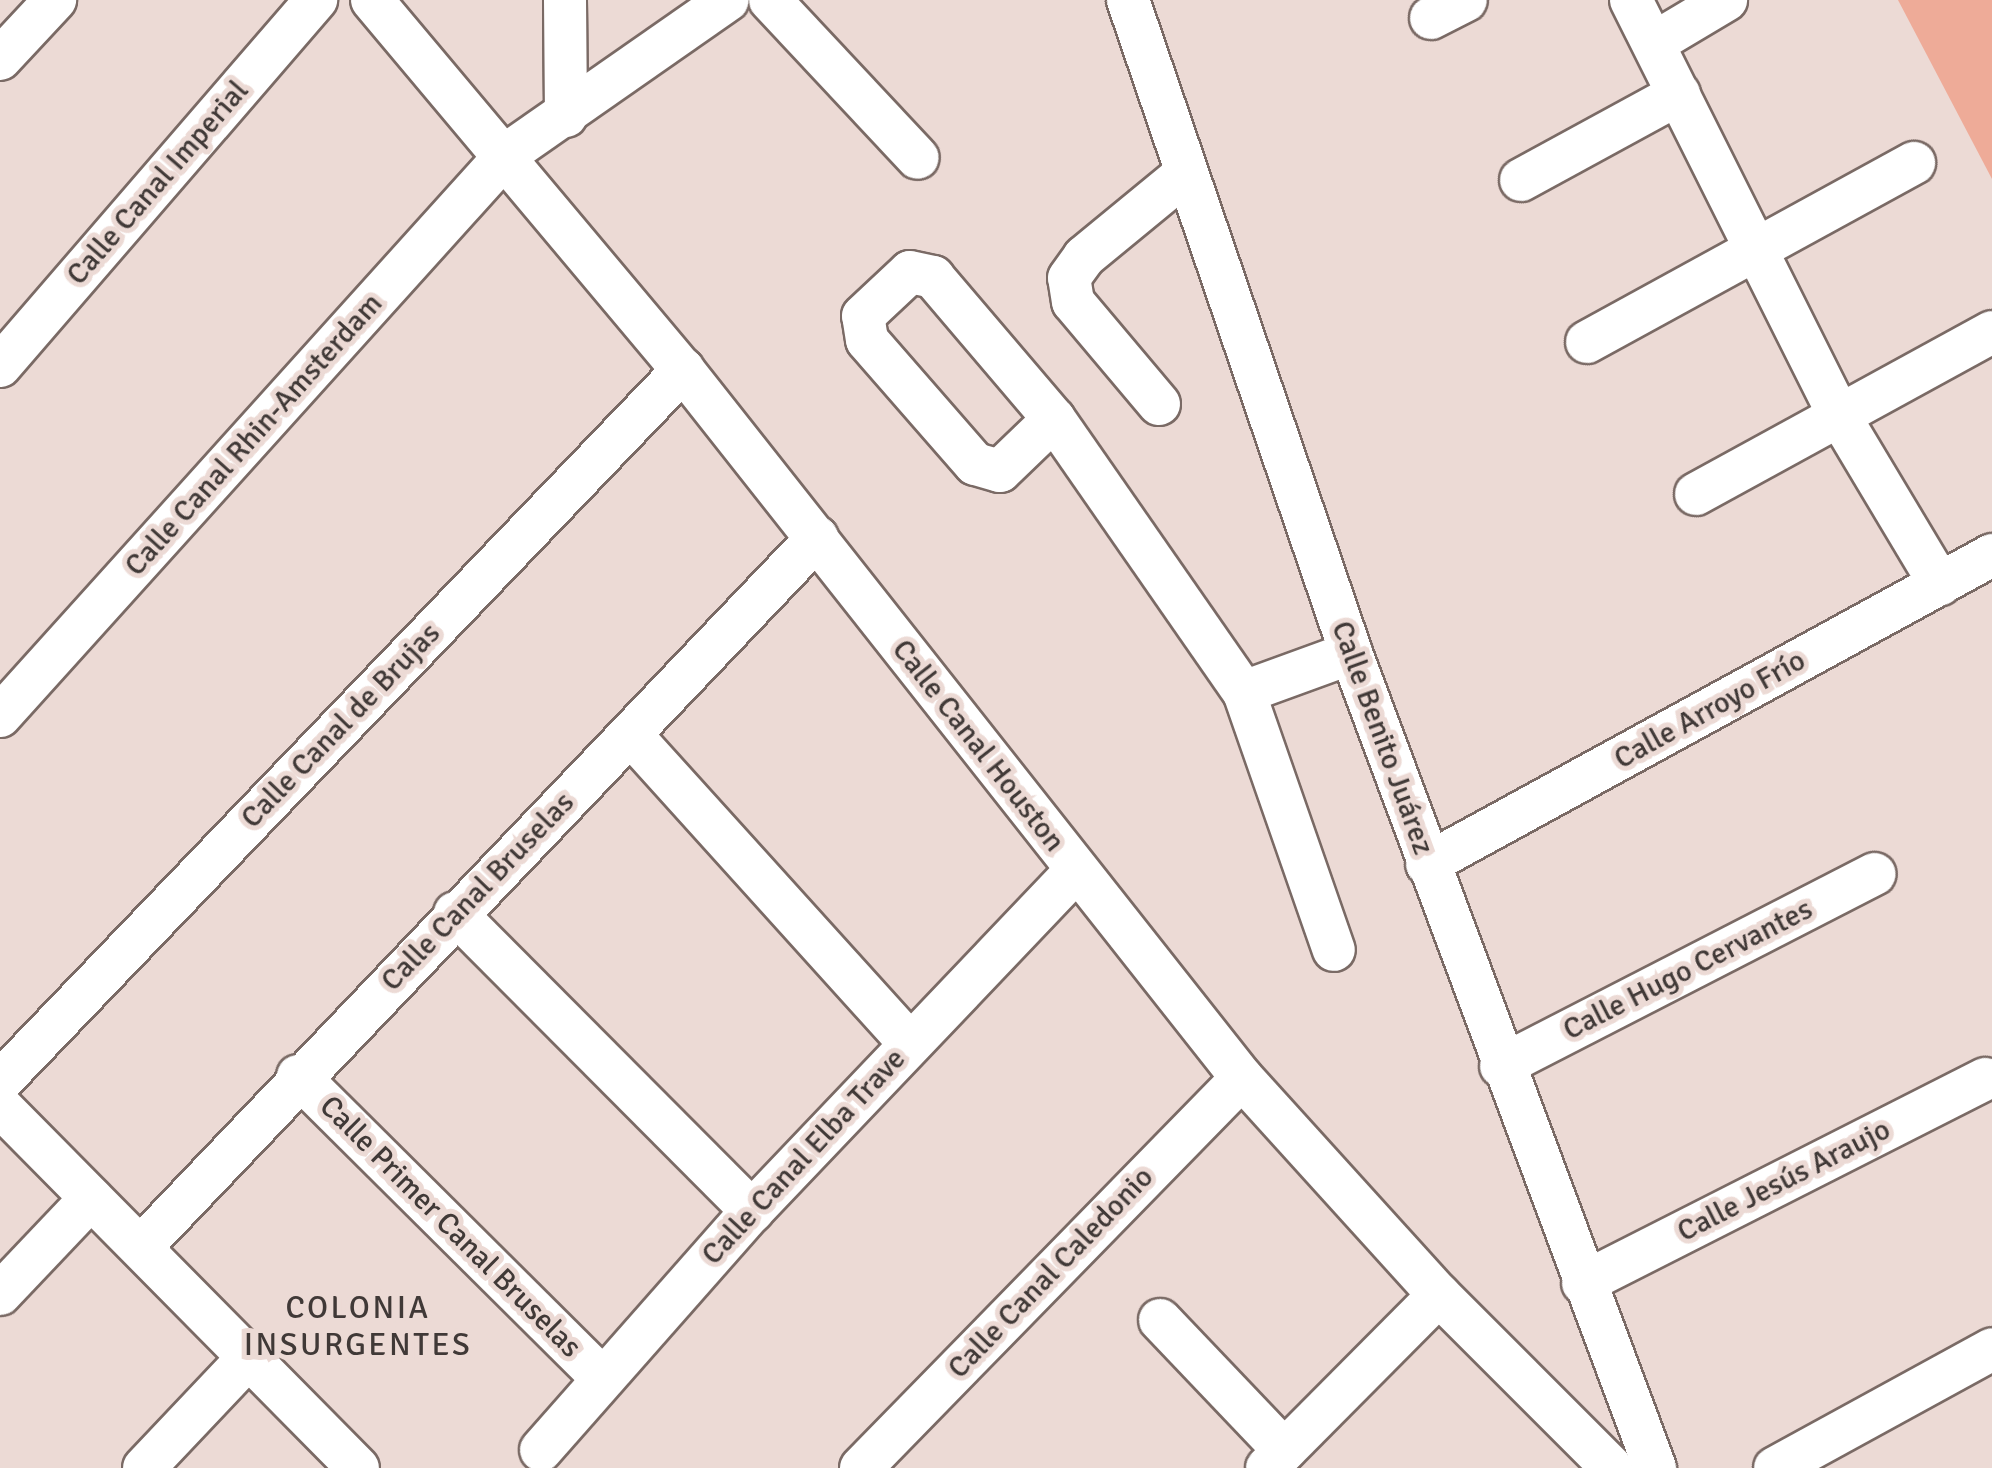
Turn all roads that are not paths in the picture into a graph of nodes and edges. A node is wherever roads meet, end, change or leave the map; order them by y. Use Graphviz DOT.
graph roads {
  1 [pos="55,0"];
  2 [pos="316,0"];
  3 [pos="372,0"];
  4 [pos="565,0"];
  5 [pos="728,0"];
  6 [pos="770,0"];
  7 [pos="1128,0"];
  8 [pos="1631,0"];
  9 [pos="1726,0"];
  10 [pos="1654,43"];
  11 [pos="0,59"];
  12 [pos="1679,94"];
  13 [pos="566,116"];
  14 [pos="508,154"];
  15 [pos="918,158"];
  16 [pos="1914,163"];
  17 [pos="1185,174"];
  18 [pos="1521,180"];
  19 [pos="1757,254"];
  20 [pos="1992,332"];
  21 [pos="1588,342"];
  22 [pos="0,366"];
  23 [pos="683,370"];
  24 [pos="1158,404"];
  25 [pos="1840,417"];
  26 [pos="1054,418"];
  27 [pos="1696,494"];
  28 [pos="817,538"];
  29 [pos="1992,556"];
  30 [pos="1940,584"];
  31 [pos="1351,653"];
  32 [pos="1244,692"];
  33 [pos="0,716"];
  34 [pos="632,736"];
  35 [pos="1427,864"];
  36 [pos="1076,872"];
  37 [pos="1874,874"];
  38 [pos="456,913"];
  39 [pos="1334,950"];
  40 [pos="909,1042"];
  41 [pos="1501,1066"];
  42 [pos="298,1076"];
  43 [pos="1242,1078"];
  44 [pos="1985,1079"];
  45 [pos="0,1082"];
  46 [pos="0,1106"];
  47 [pos="92,1198"];
  48 [pos="752,1212"];
  49 [pos="141,1248"];
  50 [pos="1583,1283"];
  51 [pos="0,1294"];
  52 [pos="1438,1295"];
  53 [pos="1160,1320"];
  54 [pos="1992,1348"];
  55 [pos="246,1360"];
  56 [pos="602,1378"];
  57 [pos="541,1450"];
  58 [pos="1276,1459"];
  59 [pos="1600,1464"];
  60 [pos="144,1468"];
  61 [pos="358,1468"];
  62 [pos="861,1468"];
  63 [pos="1655,1468"];
  64 [pos="1775,1468"];
  1 -- 11 [label="street"];
  2 -- 22 [label="street, Calle Canal Imperial"];
  3 -- 14 [label="street, Calle Canal Houston"];
  4 -- 13 [label="street"];
  5 -- 13 [label="street, Calle Canal Rhin-Amsterdam"];
  6 -- 15 [label="street"];
  7 -- 17 [label="street, Calle Benito Juárez"];
  8 -- 10 [label="street"];
  9 -- 10 [label="street"];
  10 -- 12 [label="street"];
  12 -- 18 [label="street"];
  12 -- 19 [label="street"];
  13 -- 14 [label="street, Calle Canal Rhin-Amsterdam"];
  14 -- 23 [label="street, Calle Canal Houston"];
  14 -- 33 [label="street, Calle Canal Rhin-Amsterdam"];
  16 -- 19 [label="street"];
  17 -- 24 [label="street"];
  17 -- 31 [label="street, Calle Benito Juárez"];
  19 -- 21 [label="street"];
  19 -- 25 [label="street"];
  20 -- 25 [label="street"];
  23 -- 28 [label="street, Calle Canal Houston"];
  23 -- 45 [label="street, Calle Canal de Brujas"];
  25 -- 27 [label="street"];
  25 -- 30 [label="street"];
  26 -- 26 [label="street"];
  26 -- 32 [label="street"];
  28 -- 34 [label="street, Calle Canal Bruselas"];
  28 -- 36 [label="street, Calle Canal Houston"];
  29 -- 30 [label="street, Calle Arroyo Frío"];
  30 -- 35 [label="street, Calle Arroyo Frío"];
  31 -- 32 [label="street"];
  31 -- 35 [label="street, Calle Benito Juárez"];
  32 -- 39 [label="street"];
  34 -- 38 [label="street, Calle Canal Bruselas"];
  34 -- 40 [label="street"];
  35 -- 41 [label="street, Calle Benito Juárez"];
  36 -- 40 [label="street, Calle Canal Elba Trave"];
  36 -- 43 [label="street, Calle Canal Houston"];
  37 -- 41 [label="street, Calle Hugo Cervantes"];
  38 -- 42 [label="street, Calle Canal Bruselas"];
  38 -- 48 [label="street"];
  40 -- 48 [label="street, Calle Canal Elba Trave"];
  41 -- 50 [label="street, Calle Benito Juárez"];
  42 -- 49 [label="street, Calle Canal Bruselas"];
  42 -- 56 [label="street, Calle Primer Canal Bruselas"];
  43 -- 52 [label="street, Calle Canal Houston"];
  43 -- 62 [label="street, Calle Canal Caledonio"];
  44 -- 50 [label="street, Calle Jesús Araujo"];
  46 -- 47 [label="street"];
  47 -- 49 [label="street"];
  47 -- 51 [label="street"];
  48 -- 56 [label="street, Calle Canal Elba Trave"];
  49 -- 55 [label="street"];
  50 -- 63 [label="street, Calle Benito Juárez"];
  52 -- 58 [label="street"];
  52 -- 59 [label="street, Calle Canal Houston"];
  53 -- 58 [label="street"];
  54 -- 64 [label="street"];
  55 -- 60 [label="street"];
  55 -- 61 [label="street"];
  56 -- 57 [label="street, Calle Canal Elba Trave"];
}
